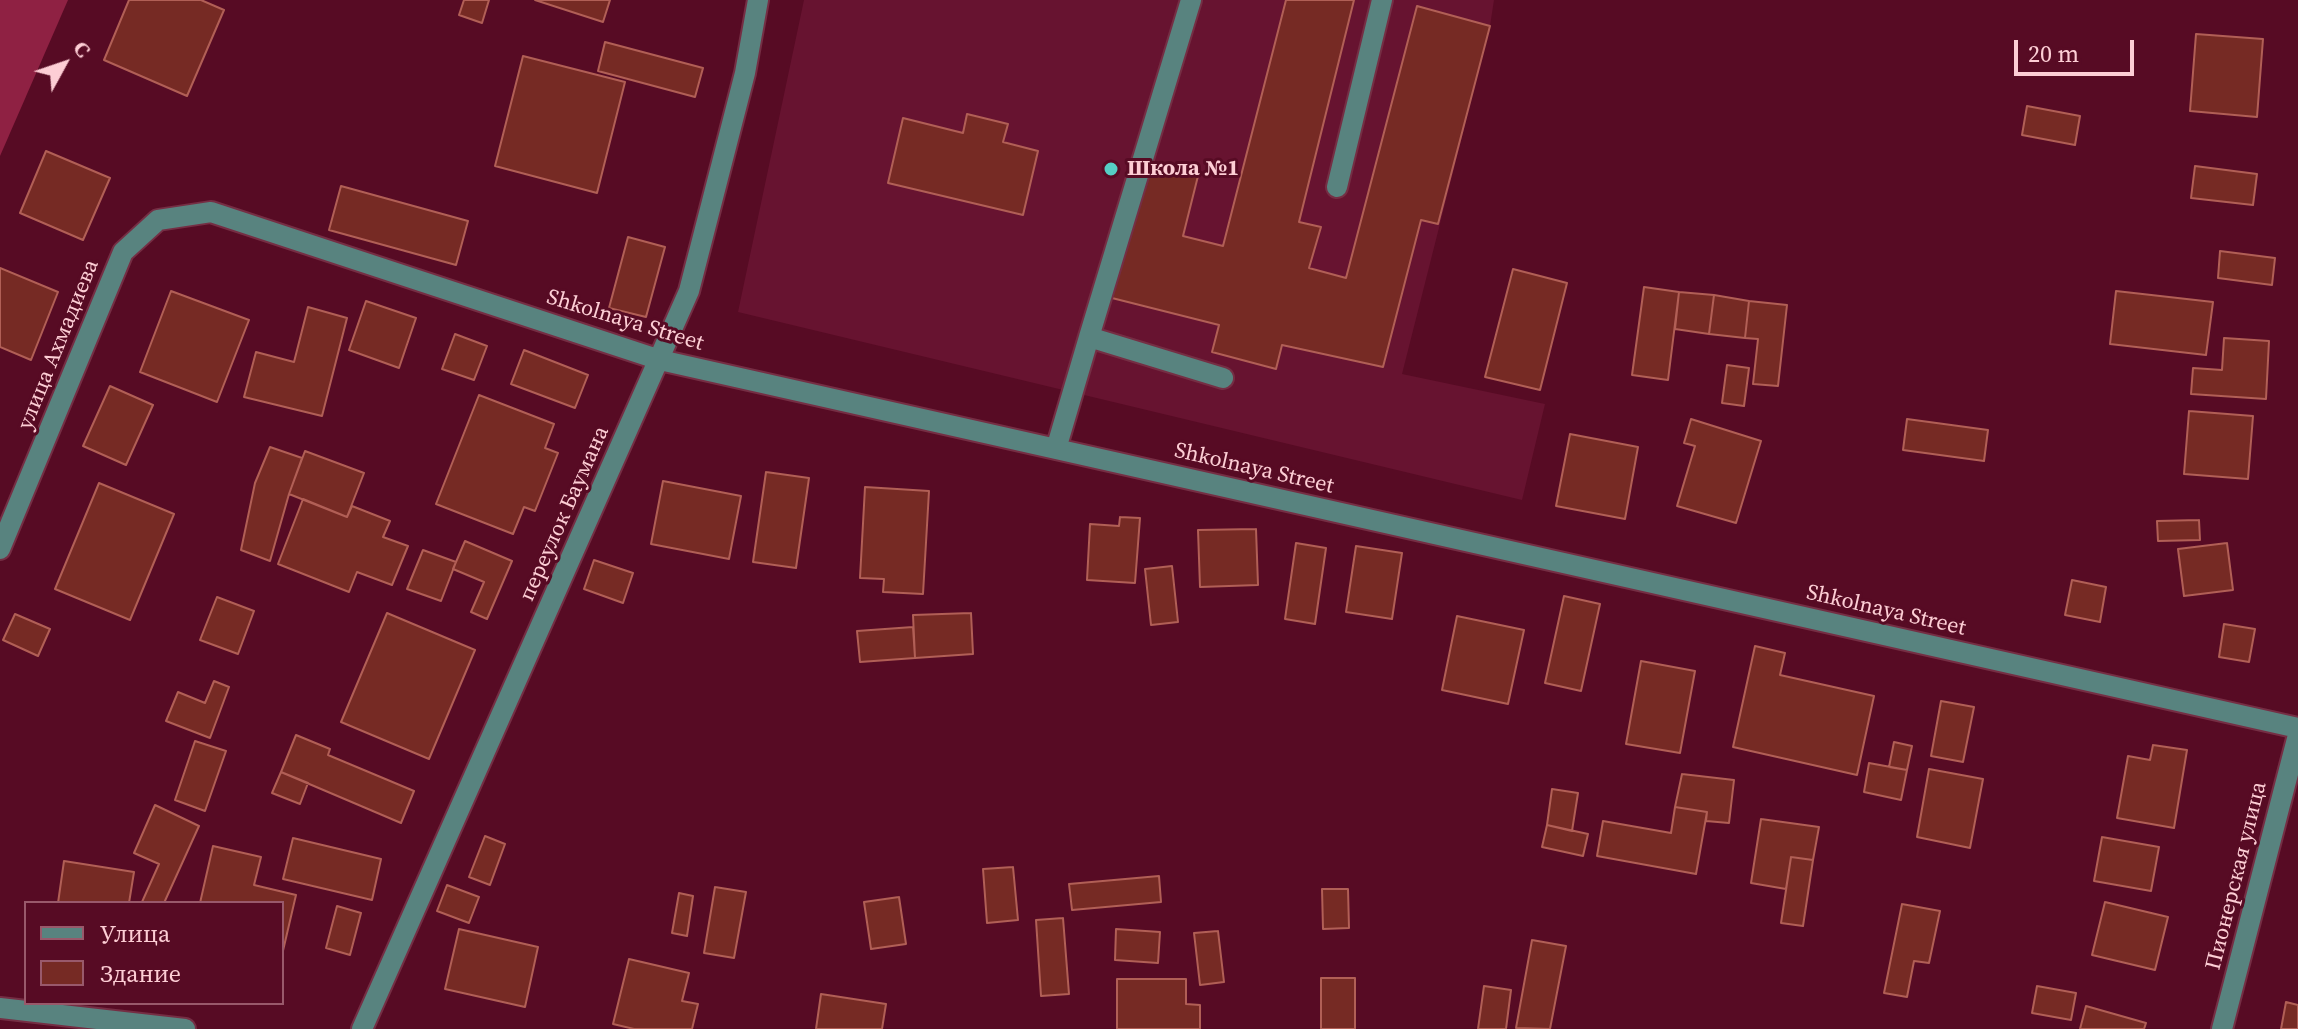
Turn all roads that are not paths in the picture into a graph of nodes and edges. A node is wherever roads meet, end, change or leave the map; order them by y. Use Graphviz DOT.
graph roads {
  1 [pos="758,0"];
  2 [pos="1191,0"];
  3 [pos="1382,0"];
  4 [pos="1337,187"];
  5 [pos="211,212"];
  6 [pos="1089,337"];
  7 [pos="660,360"];
  8 [pos="1223,378"];
  9 [pos="1056,449"];
  10 [pos="0,549"];
  11 [pos="2298,728"];
  12 [pos="2298,735"];
  13 [pos="0,1008"];
  14 [pos="185,1029"];
  15 [pos="362,1029"];
  16 [pos="2222,1029"];
  1 -- 7 [label="street, переулок Баумана"];
  2 -- 6 [label="street"];
  3 -- 4 [label="street"];
  5 -- 7 [label="street, Shkolnaya Street"];
  5 -- 10 [label="street, улица Ахмадиева"];
  6 -- 8 [label="street"];
  6 -- 9 [label="street"];
  7 -- 9 [label="street, Shkolnaya Street"];
  7 -- 15 [label="street, переулок Баумана"];
  9 -- 11 [label="street, Shkolnaya Street"];
  12 -- 16 [label="street, Пионерская улица"];
  13 -- 14 [label="street"];
}
